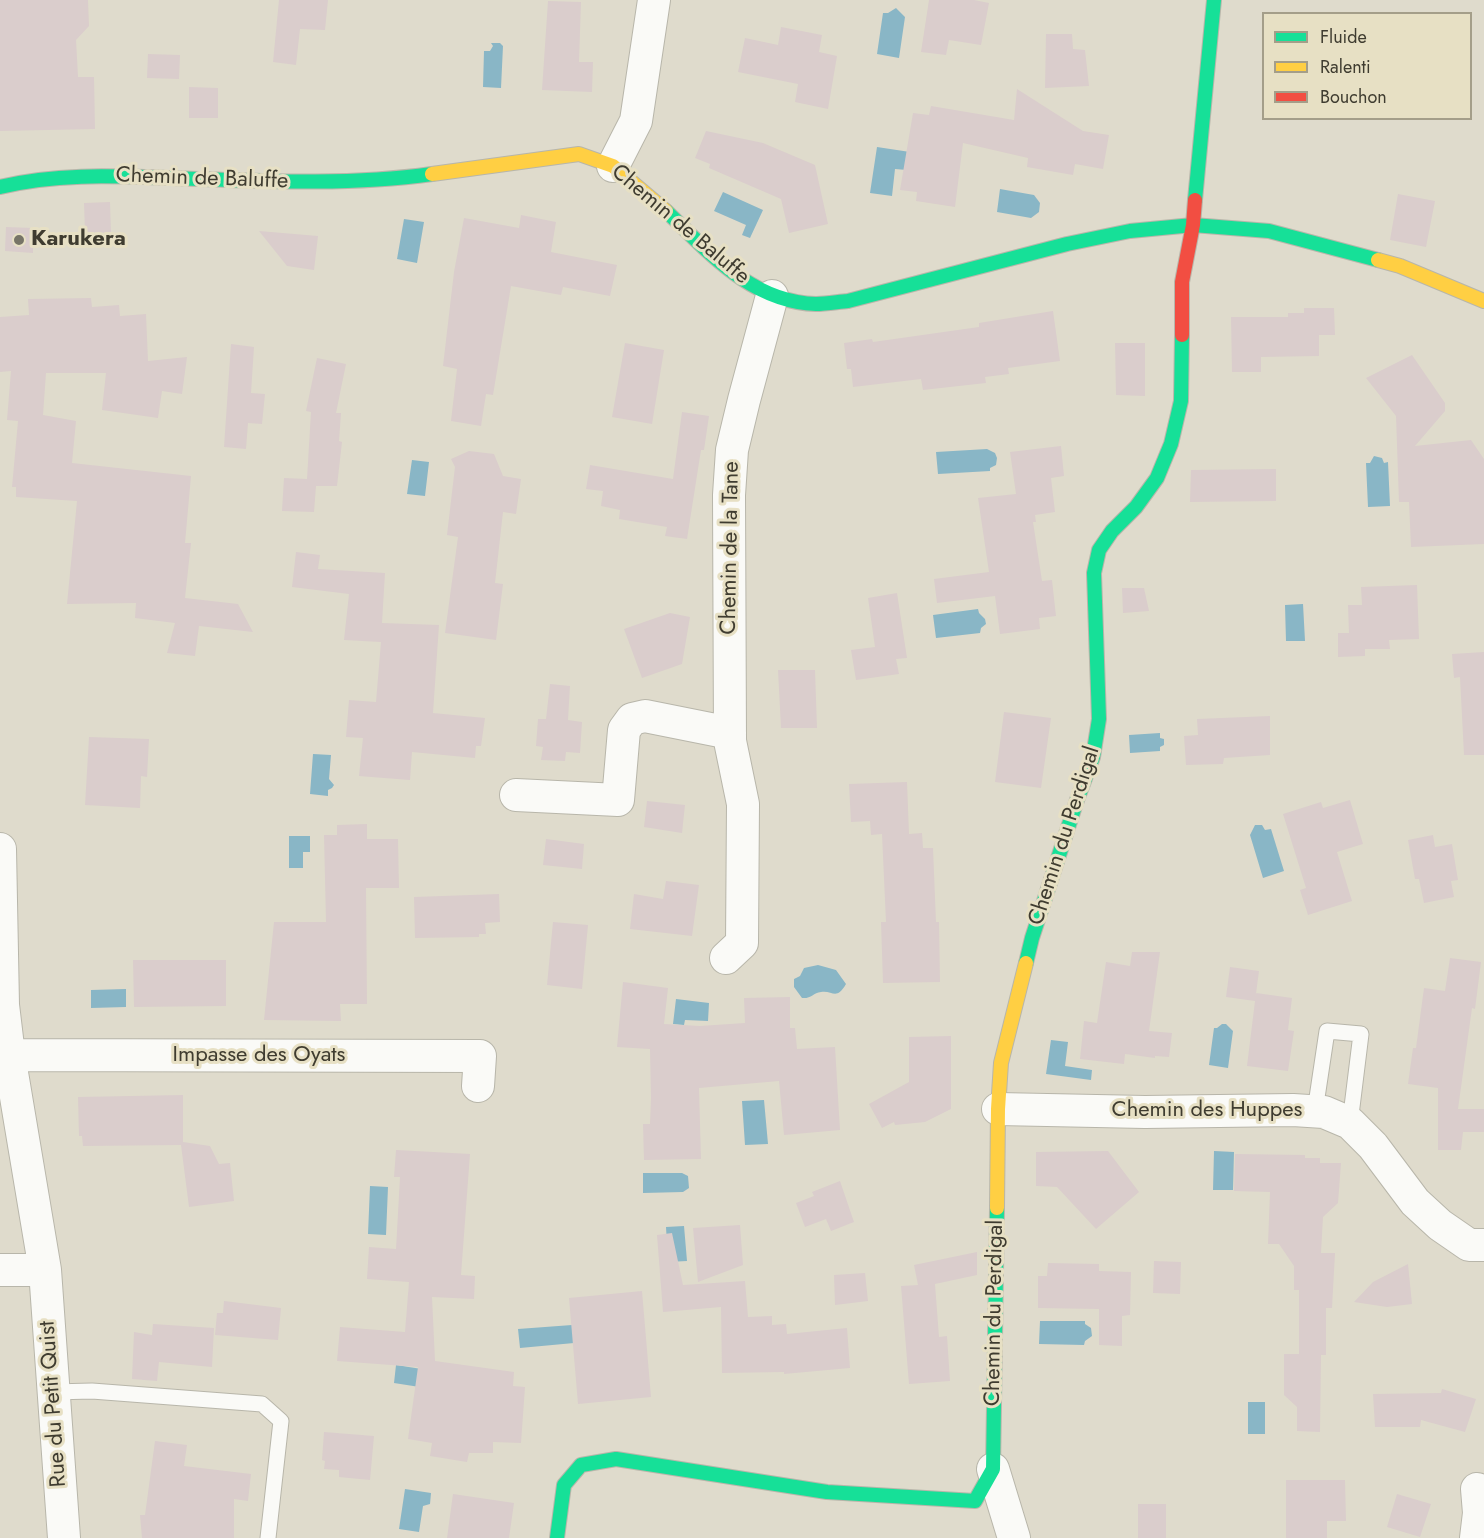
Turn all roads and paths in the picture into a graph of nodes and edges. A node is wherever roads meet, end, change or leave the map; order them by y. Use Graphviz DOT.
graph roads {
  1 [pos="654,0"];
  2 [pos="1214,0"];
  3 [pos="613,166"];
  4 [pos="0,187"];
  5 [pos="1194,225"];
  6 [pos="772,296"];
  7 [pos="1484,301"];
  8 [pos="730,733"];
  9 [pos="516,795"];
  10 [pos="0,849"];
  11 [pos="726,958"];
  12 [pos="9,1055"];
  13 [pos="478,1086"];
  14 [pos="998,1109"];
  15 [pos="1315,1111"];
  16 [pos="1350,1124"];
  17 [pos="1477,1245"];
  18 [pos="0,1270"];
  19 [pos="45,1270"];
  20 [pos="53,1392"];
  21 [pos="993,1469"];
  22 [pos="1477,1489"];
  23 [pos="64,1538"];
  24 [pos="268,1538"];
  25 [pos="557,1538"];
  26 [pos="1014,1538"];
  27 [pos="1476,1538"];
  1 -- 3 [label="street"];
  2 -- 5 [label="street, Chemin du Perdigal"];
  3 -- 4 [label="street, Chemin de Baluffe"];
  3 -- 6 [label="street, Chemin de Baluffe"];
  5 -- 6 [label="street, Chemin de Baluffe"];
  5 -- 7 [label="street, Chemin de Baluffe"];
  5 -- 14 [label="street, Chemin du Perdigal"];
  6 -- 8 [label="street, Chemin de la Tane"];
  8 -- 9 [label="street"];
  8 -- 11 [label="street, Chemin de la Tane"];
  10 -- 12 [label="street, Rue du Petit Quist"];
  12 -- 13 [label="street, Impasse des Oyats"];
  12 -- 19 [label="street, Rue du Petit Quist"];
  14 -- 15 [label="street, Chemin des Huppes"];
  14 -- 21 [label="street, Chemin du Perdigal"];
  15 -- 16 [label="street, Chemin des Huppes"];
  15 -- 16 [label="lane"];
  16 -- 17 [label="street, Chemin des Huppes"];
  18 -- 19 [label="street"];
  19 -- 20 [label="street, Rue du Petit Quist"];
  20 -- 23 [label="street, Rue du Petit Quist"];
  20 -- 24 [label="lane"];
  21 -- 25 [label="street, Chemin du Perdigal"];
  21 -- 26 [label="street, Chemin du Perdigal"];
  22 -- 27 [label="street"];
}
